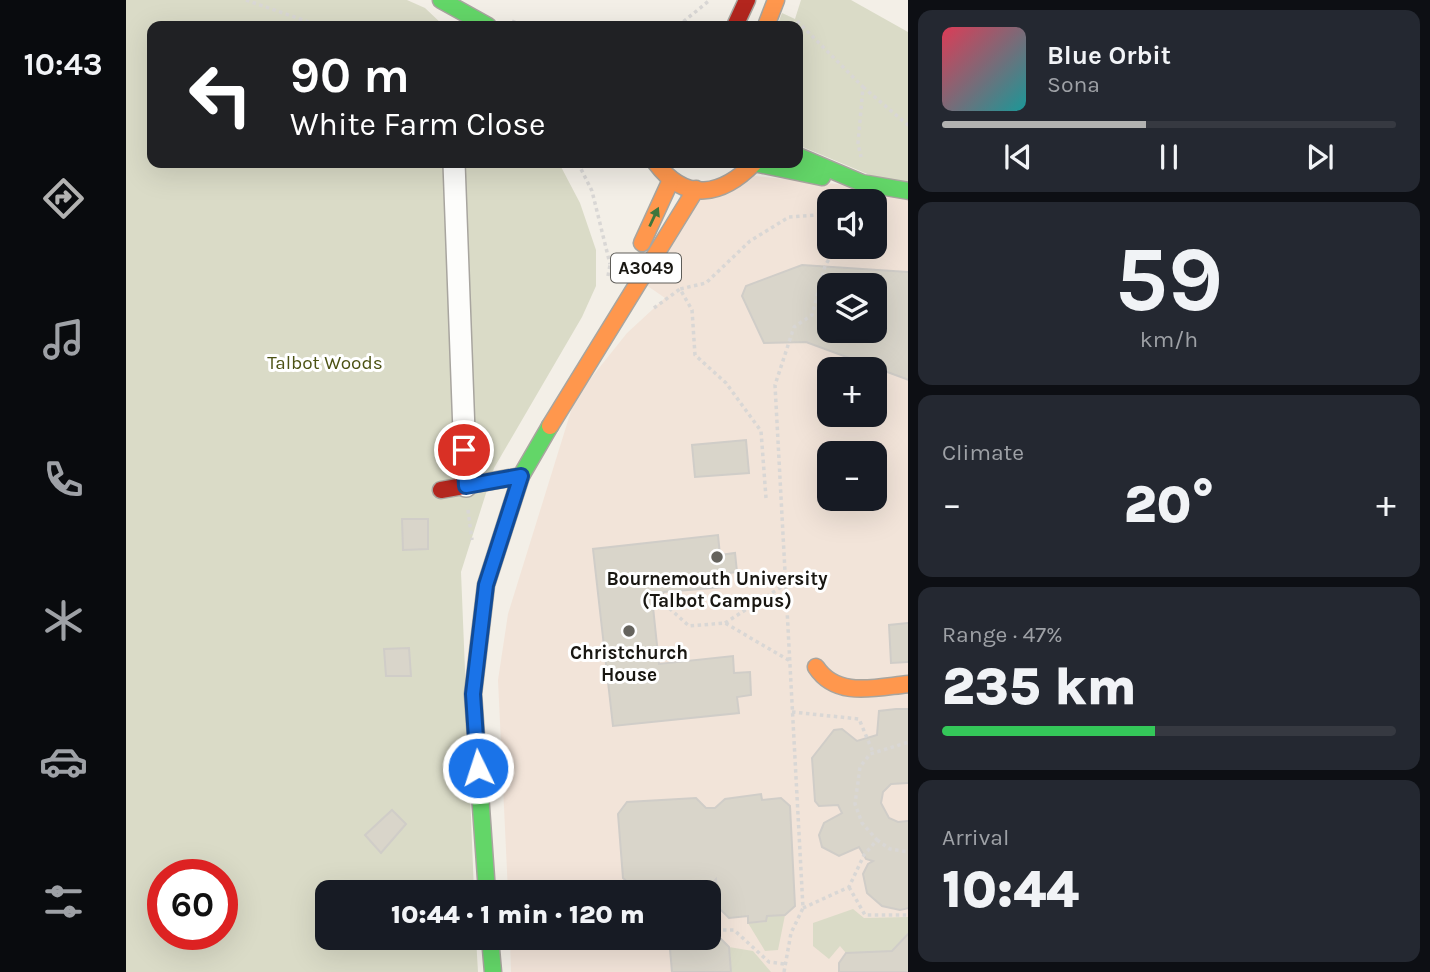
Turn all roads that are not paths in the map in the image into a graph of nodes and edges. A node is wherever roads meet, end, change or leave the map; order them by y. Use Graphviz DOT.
graph roads {
  1 [pos="441,0"];
  2 [pos="747,0"];
  3 [pos="776,0"];
  4 [pos="479,21"];
  5 [pos="737,21"];
  6 [pos="768,21"];
  7 [pos="803,158"];
  8 [pos="454,168"];
  9 [pos="660,168"];
  10 [pos="749,168"];
  11 [pos="775,168"];
  12 [pos="846,177"];
  13 [pos="670,182"];
  14 [pos="696,189"];
  15 [pos="908,191"];
  16 [pos="632,278"];
  17 [pos="521,476"];
  18 [pos="466,486"];
  19 [pos="441,490"];
  20 [pos="816,667"];
  21 [pos="908,684"];
  22 [pos="486,880"];
  23 [pos="491,950"];
  24 [pos="493,972"];
  1 -- 4 [label="main road"];
  2 -- 5 [label="main road"];
  3 -- 6 [label="main road"];
  7 -- 12 [label="main road"];
  8 -- 18 [label="street"];
  9 -- 13 [label="main road"];
  10 -- 14 [label="main road"];
  11 -- 12 [label="main road"];
  12 -- 15 [label="main road"];
  13 -- 14 [label="main road"];
  16 -- 13 [label="main road, A3049, one-way"];
  14 -- 16 [label="main road, A3049"];
  16 -- 17 [label="main road, A3049"];
  17 -- 18 [label="main road"];
  17 -- 22 [label="main road, A3049"];
  18 -- 19 [label="main road"];
  20 -- 21 [label="main road"];
  23 -- 24 [label="main road"];
}
